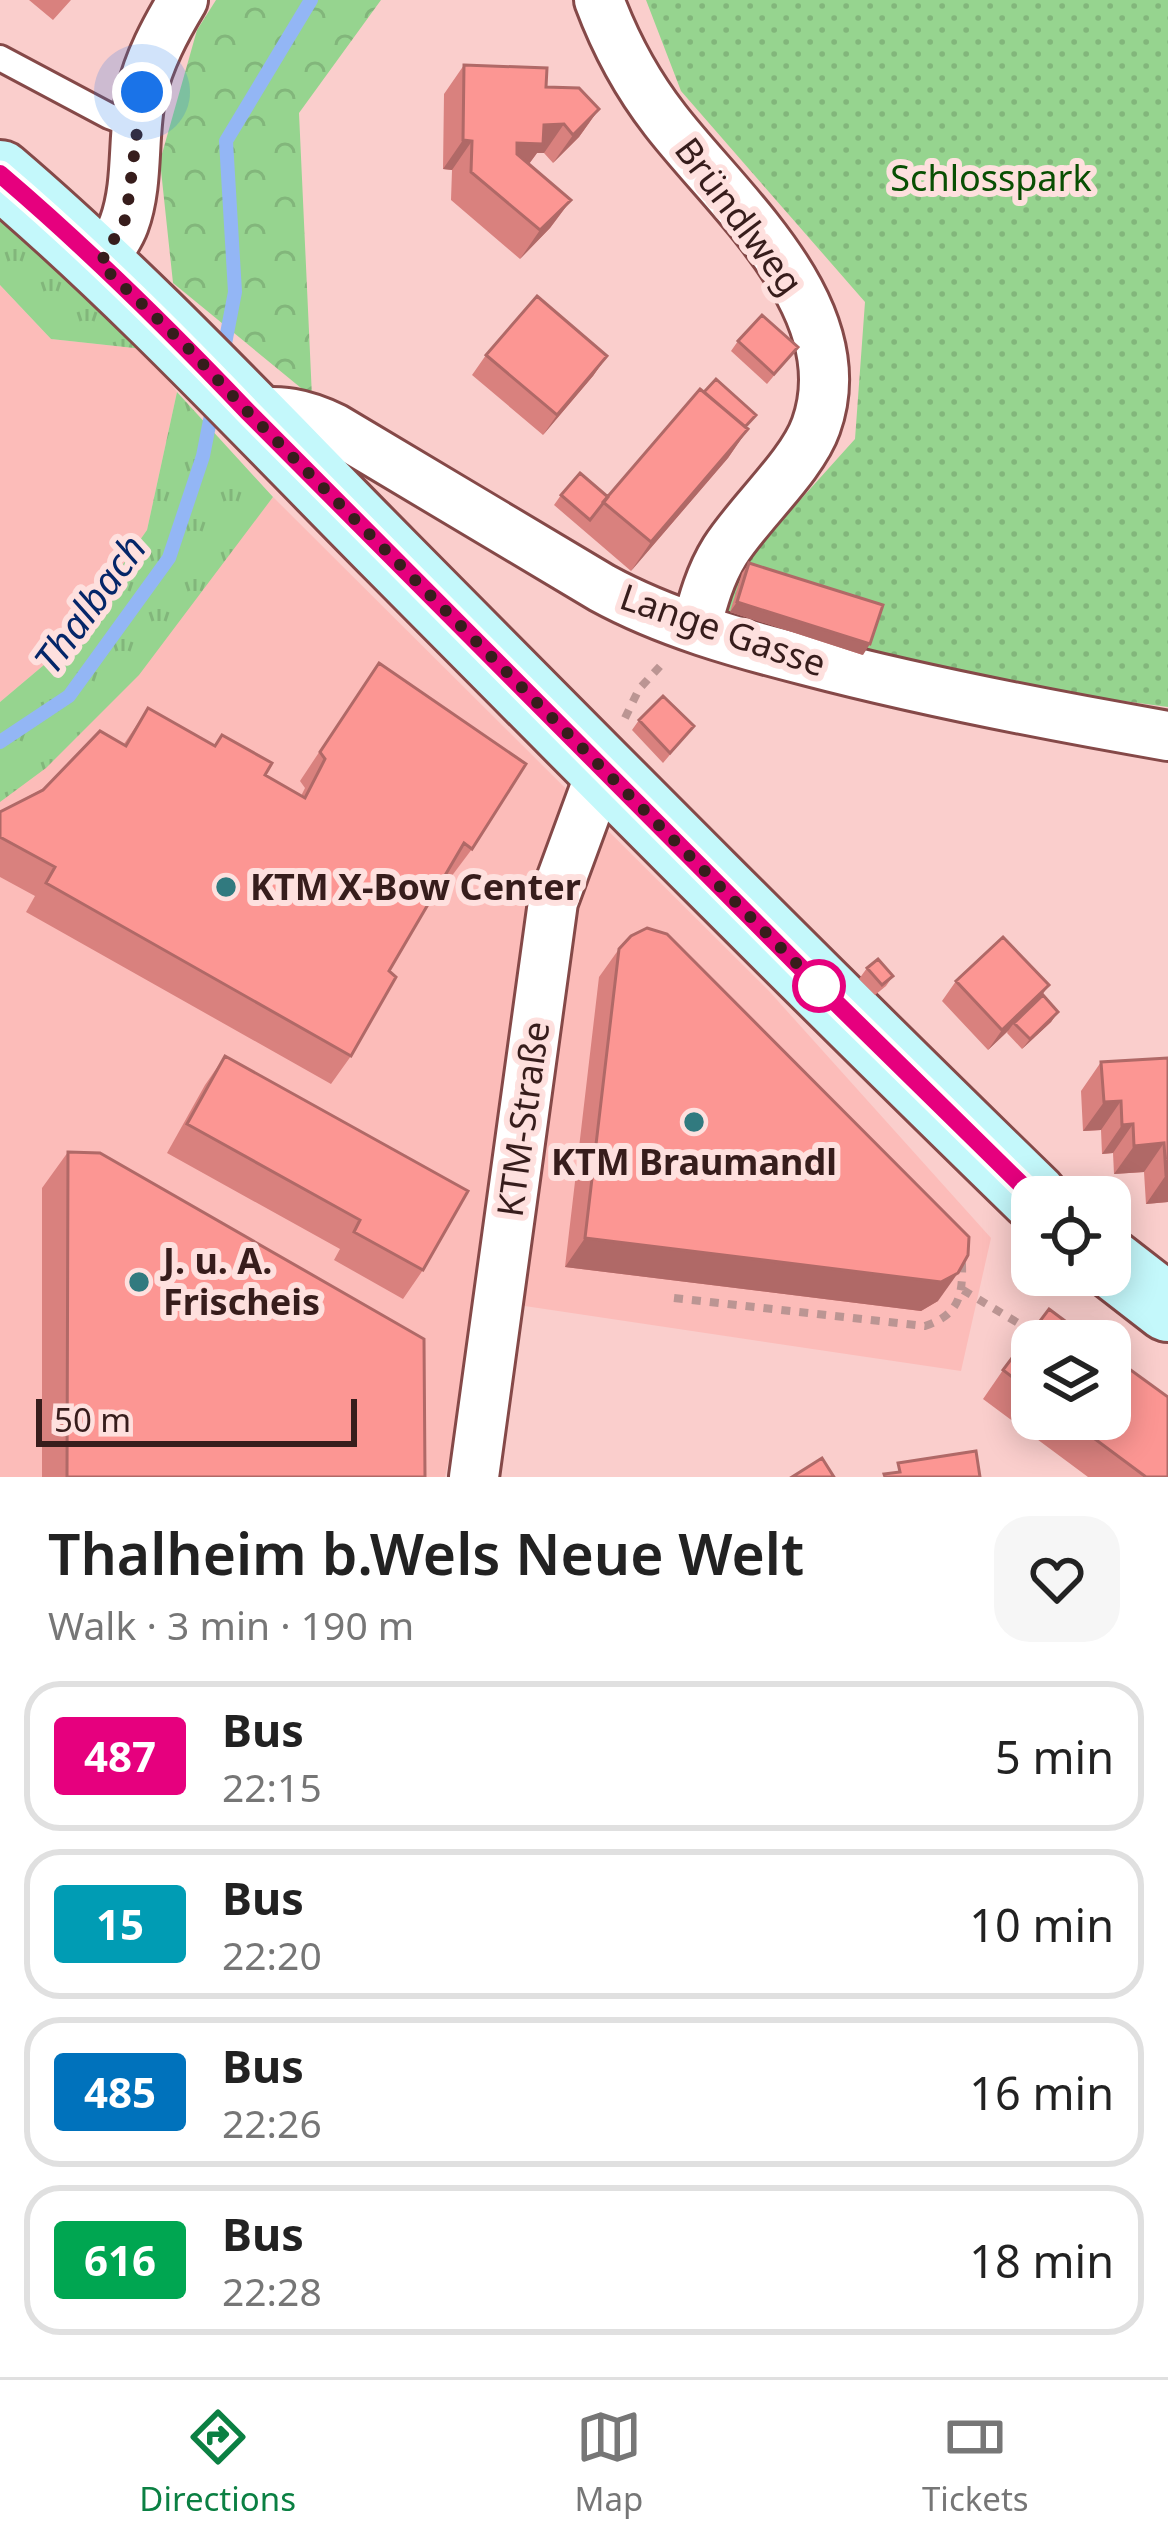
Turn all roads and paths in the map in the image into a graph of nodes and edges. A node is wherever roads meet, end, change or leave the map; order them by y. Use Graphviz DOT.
graph roads {
  1 [pos="183,0"];
  2 [pos="599,0"];
  3 [pos="0,58"];
  4 [pos="136,126"];
  5 [pos="0,174"];
  6 [pos="100,264"];
  7 [pos="248,412"];
  8 [pos="696,628"];
  9 [pos="1168,736"];
  10 [pos="602,769"];
  11 [pos="1013,1176"];
  12 [pos="946,1247"];
  13 [pos="963,1290"];
  14 [pos="674,1298"];
  15 [pos="1013,1320"];
  16 [pos="474,1477"];
  1 -- 4 [label="street"];
  2 -- 8 [label="street, Bründlweg"];
  3 -- 4 [label="lane"];
  4 -- 6 [label="street"];
  5 -- 6 [label="main road"];
  6 -- 7 [label="main road"];
  7 -- 8 [label="street, Lange Gasse"];
  7 -- 10 [label="main road"];
  8 -- 9 [label="street, Lange Gasse"];
  8 -- 10 [label="path"];
  10 -- 11 [label="main road"];
  10 -- 16 [label="street, KTM-Straße"];
  12 -- 13 [label="path"];
  13 -- 14 [label="path"];
  13 -- 15 [label="path"];
}
